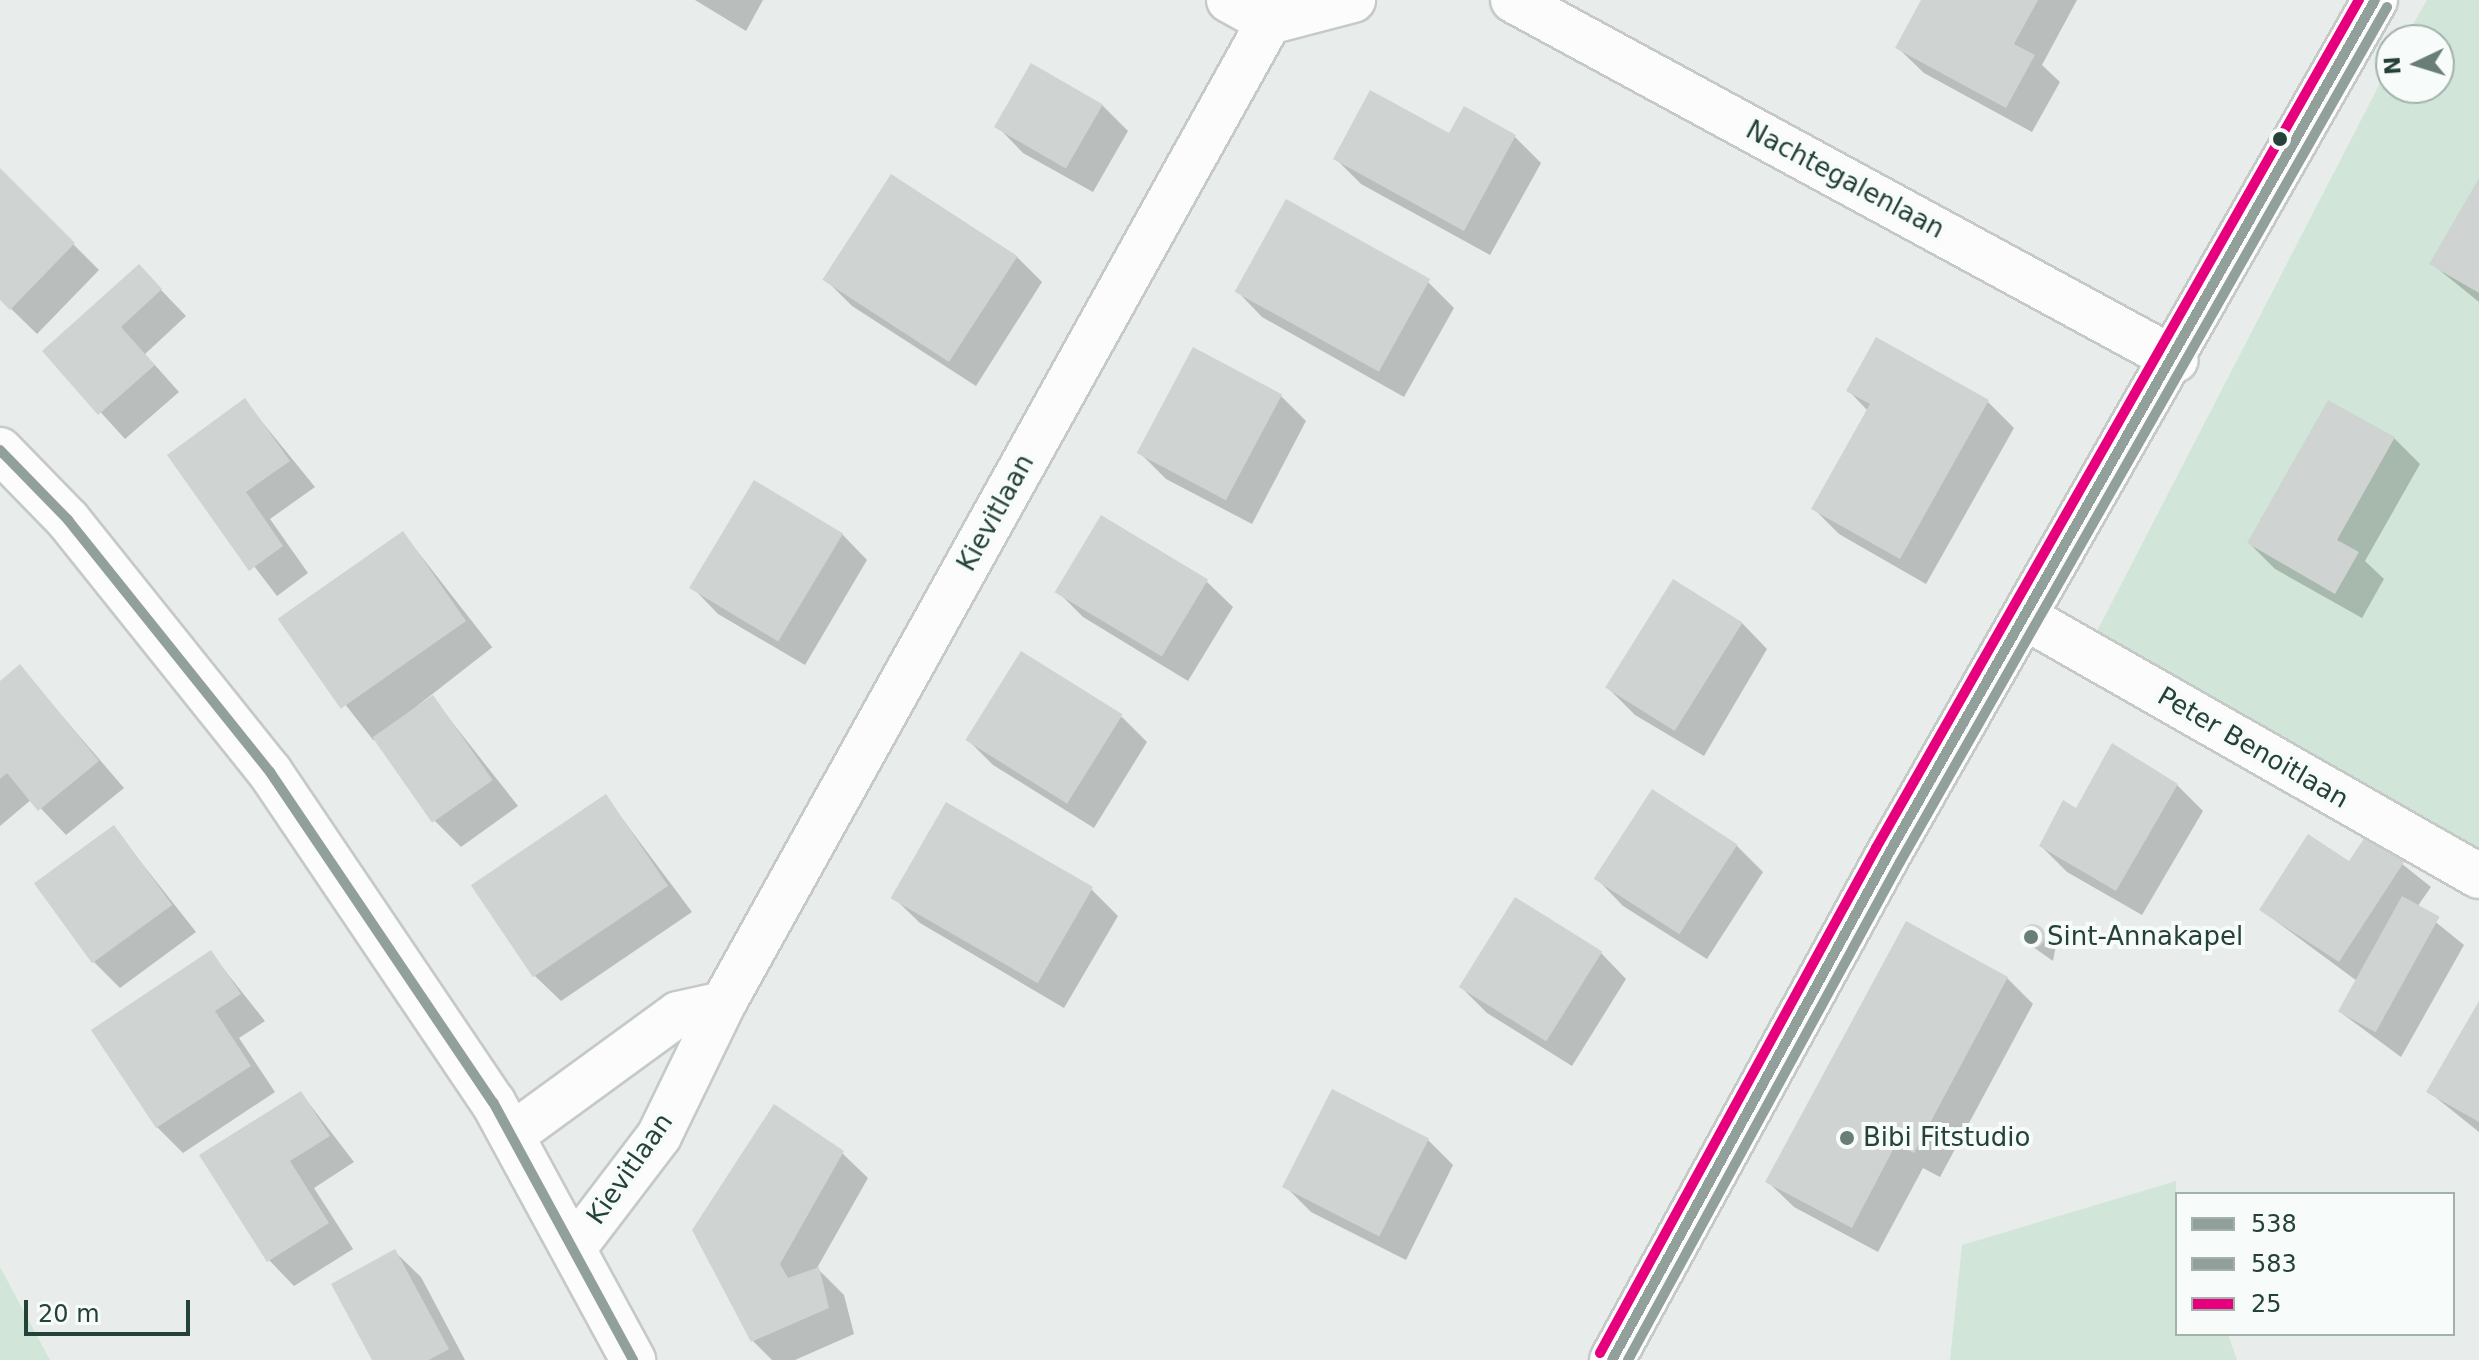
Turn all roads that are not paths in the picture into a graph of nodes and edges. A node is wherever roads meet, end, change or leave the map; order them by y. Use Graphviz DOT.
graph roads {
  1 [pos="1229,0"];
  2 [pos="1353,0"];
  3 [pos="1513,0"];
  4 [pos="2375,0"];
  5 [pos="1269,22"];
  6 [pos="2176,360"];
  7 [pos="0,450"];
  8 [pos="2028,619"];
  9 [pos="2479,876"];
  10 [pos="723,1004"];
  11 [pos="512,1135"];
  12 [pos="576,1245"];
  13 [pos="633,1360"];
  14 [pos="1612,1360"];
  1 -- 5 [label="street"];
  2 -- 5 [label="street"];
  3 -- 6 [label="street, Nachtegalenlaan"];
  4 -- 6 [label="street"];
  5 -- 10 [label="street, Kievitlaan"];
  6 -- 8 [label="street"];
  7 -- 11 [label="street"];
  8 -- 9 [label="street, Peter Benoitlaan"];
  8 -- 14 [label="street"];
  10 -- 11 [label="street"];
  10 -- 12 [label="street, Kievitlaan"];
  11 -- 12 [label="street"];
  12 -- 13 [label="street"];
}
